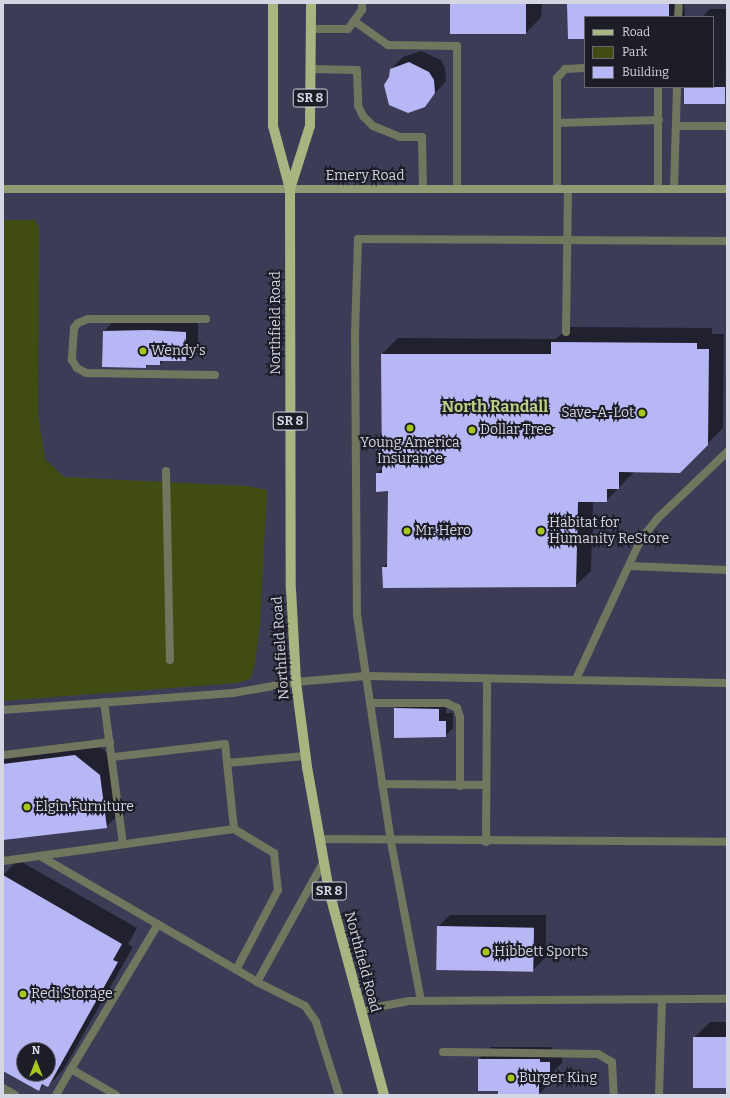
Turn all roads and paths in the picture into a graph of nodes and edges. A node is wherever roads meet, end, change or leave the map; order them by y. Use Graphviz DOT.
graph roads {
  1 [pos="273,3"];
  2 [pos="310,3"];
  3 [pos="362,3"];
  4 [pos="679,3"];
  5 [pos="678,16"];
  6 [pos="354,20"];
  7 [pos="310,29"];
  8 [pos="584,68"];
  9 [pos="310,69"];
  10 [pos="658,88"];
  11 [pos="677,88"];
  12 [pos="659,120"];
  13 [pos="557,124"];
  14 [pos="676,126"];
  15 [pos="727,126"];
  16 [pos="3,189"];
  17 [pos="290,189"];
  18 [pos="423,189"];
  19 [pos="457,189"];
  20 [pos="557,189"];
  21 [pos="568,189"];
  22 [pos="658,189"];
  23 [pos="674,189"];
  24 [pos="727,189"];
  25 [pos="727,241"];
  26 [pos="568,242"];
  27 [pos="206,319"];
  28 [pos="566,332"];
  29 [pos="215,375"];
  30 [pos="727,452"];
  31 [pos="166,471"];
  32 [pos="629,566"];
  33 [pos="727,570"];
  34 [pos="170,660"];
  35 [pos="366,676"];
  36 [pos="487,679"];
  37 [pos="576,679"];
  38 [pos="296,682"];
  39 [pos="727,683"];
  40 [pos="104,702"];
  41 [pos="370,703"];
  42 [pos="3,710"];
  43 [pos="110,742"];
  44 [pos="3,755"];
  45 [pos="305,756"];
  46 [pos="112,757"];
  47 [pos="227,763"];
  48 [pos="382,784"];
  49 [pos="486,785"];
  50 [pos="460,786"];
  51 [pos="234,829"];
  52 [pos="319,839"];
  53 [pos="391,842"];
  54 [pos="486,842"];
  55 [pos="727,842"];
  56 [pos="124,844"];
  57 [pos="40,856"];
  58 [pos="3,861"];
  59 [pos="324,863"];
  60 [pos="158,924"];
  61 [pos="236,970"];
  62 [pos="257,982"];
  63 [pos="727,999"];
  64 [pos="662,1000"];
  65 [pos="421,1001"];
  66 [pos="361,1010"];
  67 [pos="443,1052"];
  68 [pos="71,1069"];
  69 [pos="3,1088"];
  70 [pos="15,1095"];
  71 [pos="56,1095"];
  72 [pos="116,1095"];
  73 [pos="338,1095"];
  74 [pos="384,1095"];
  75 [pos="614,1095"];
  76 [pos="659,1095"];
  1 -- 17 [label="main road, Northfield Road / SR 8"];
  2 -- 7 [label="main road, Northfield Road / SR 8"];
  3 -- 6 [label="lane"];
  4 -- 5 [label="lane"];
  6 -- 7 [label="lane"];
  6 -- 19 [label="lane"];
  7 -- 9 [label="main road, Northfield Road / SR 8"];
  8 -- 13 [label="lane"];
  9 -- 17 [label="main road, Northfield Road / SR 8"];
  9 -- 18 [label="lane"];
  10 -- 12 [label="lane"];
  11 -- 14 [label="lane"];
  12 -- 13 [label="lane"];
  12 -- 22 [label="lane"];
  13 -- 20 [label="lane"];
  14 -- 15 [label="lane"];
  14 -- 23 [label="lane"];
  16 -- 17 [label="main road, Emery Road"];
  17 -- 18 [label="main road, Emery Road"];
  17 -- 38 [label="main road, Northfield Road / SR 8"];
  18 -- 19 [label="main road, Emery Road"];
  19 -- 20 [label="main road, Emery Road"];
  20 -- 21 [label="main road, Emery Road"];
  21 -- 22 [label="main road, Emery Road"];
  21 -- 26 [label="lane"];
  22 -- 23 [label="main road, Emery Road"];
  23 -- 24 [label="main road, Emery Road"];
  25 -- 26 [label="lane"];
  26 -- 28 [label="lane"];
  26 -- 35 [label="lane"];
  27 -- 29 [label="lane"];
  30 -- 32 [label="lane"];
  31 -- 34 [label="lane"];
  32 -- 33 [label="lane"];
  32 -- 37 [label="lane"];
  35 -- 36 [label="lane"];
  35 -- 38 [label="lane"];
  35 -- 41 [label="lane"];
  36 -- 37 [label="lane"];
  36 -- 49 [label="lane"];
  37 -- 39 [label="lane"];
  38 -- 40 [label="lane"];
  38 -- 45 [label="main road, Northfield Road / SR 8"];
  40 -- 42 [label="lane"];
  40 -- 43 [label="lane"];
  41 -- 48 [label="lane"];
  41 -- 50 [label="lane"];
  43 -- 44 [label="lane"];
  43 -- 46 [label="lane"];
  45 -- 47 [label="lane"];
  45 -- 52 [label="main road, Northfield Road / SR 8"];
  46 -- 47 [label="lane"];
  46 -- 56 [label="lane"];
  47 -- 51 [label="lane"];
  48 -- 50 [label="lane"];
  48 -- 53 [label="lane"];
  49 -- 50 [label="lane"];
  49 -- 54 [label="lane"];
  51 -- 56 [label="lane"];
  51 -- 61 [label="lane"];
  52 -- 53 [label="lane"];
  52 -- 59 [label="main road, Northfield Road / SR 8"];
  53 -- 54 [label="lane"];
  53 -- 65 [label="lane"];
  54 -- 55 [label="lane"];
  56 -- 57 [label="lane"];
  57 -- 58 [label="lane"];
  57 -- 60 [label="lane"];
  59 -- 62 [label="lane"];
  59 -- 66 [label="main road, Northfield Road / SR 8"];
  60 -- 61 [label="lane"];
  60 -- 68 [label="lane"];
  61 -- 62 [label="lane"];
  62 -- 73 [label="lane"];
  63 -- 64 [label="lane"];
  64 -- 65 [label="lane"];
  64 -- 76 [label="lane"];
  65 -- 66 [label="lane"];
  66 -- 74 [label="main road, Northfield Road / SR 8"];
  67 -- 75 [label="lane"];
  68 -- 71 [label="lane"];
  68 -- 72 [label="lane"];
  69 -- 70 [label="lane"];
}
